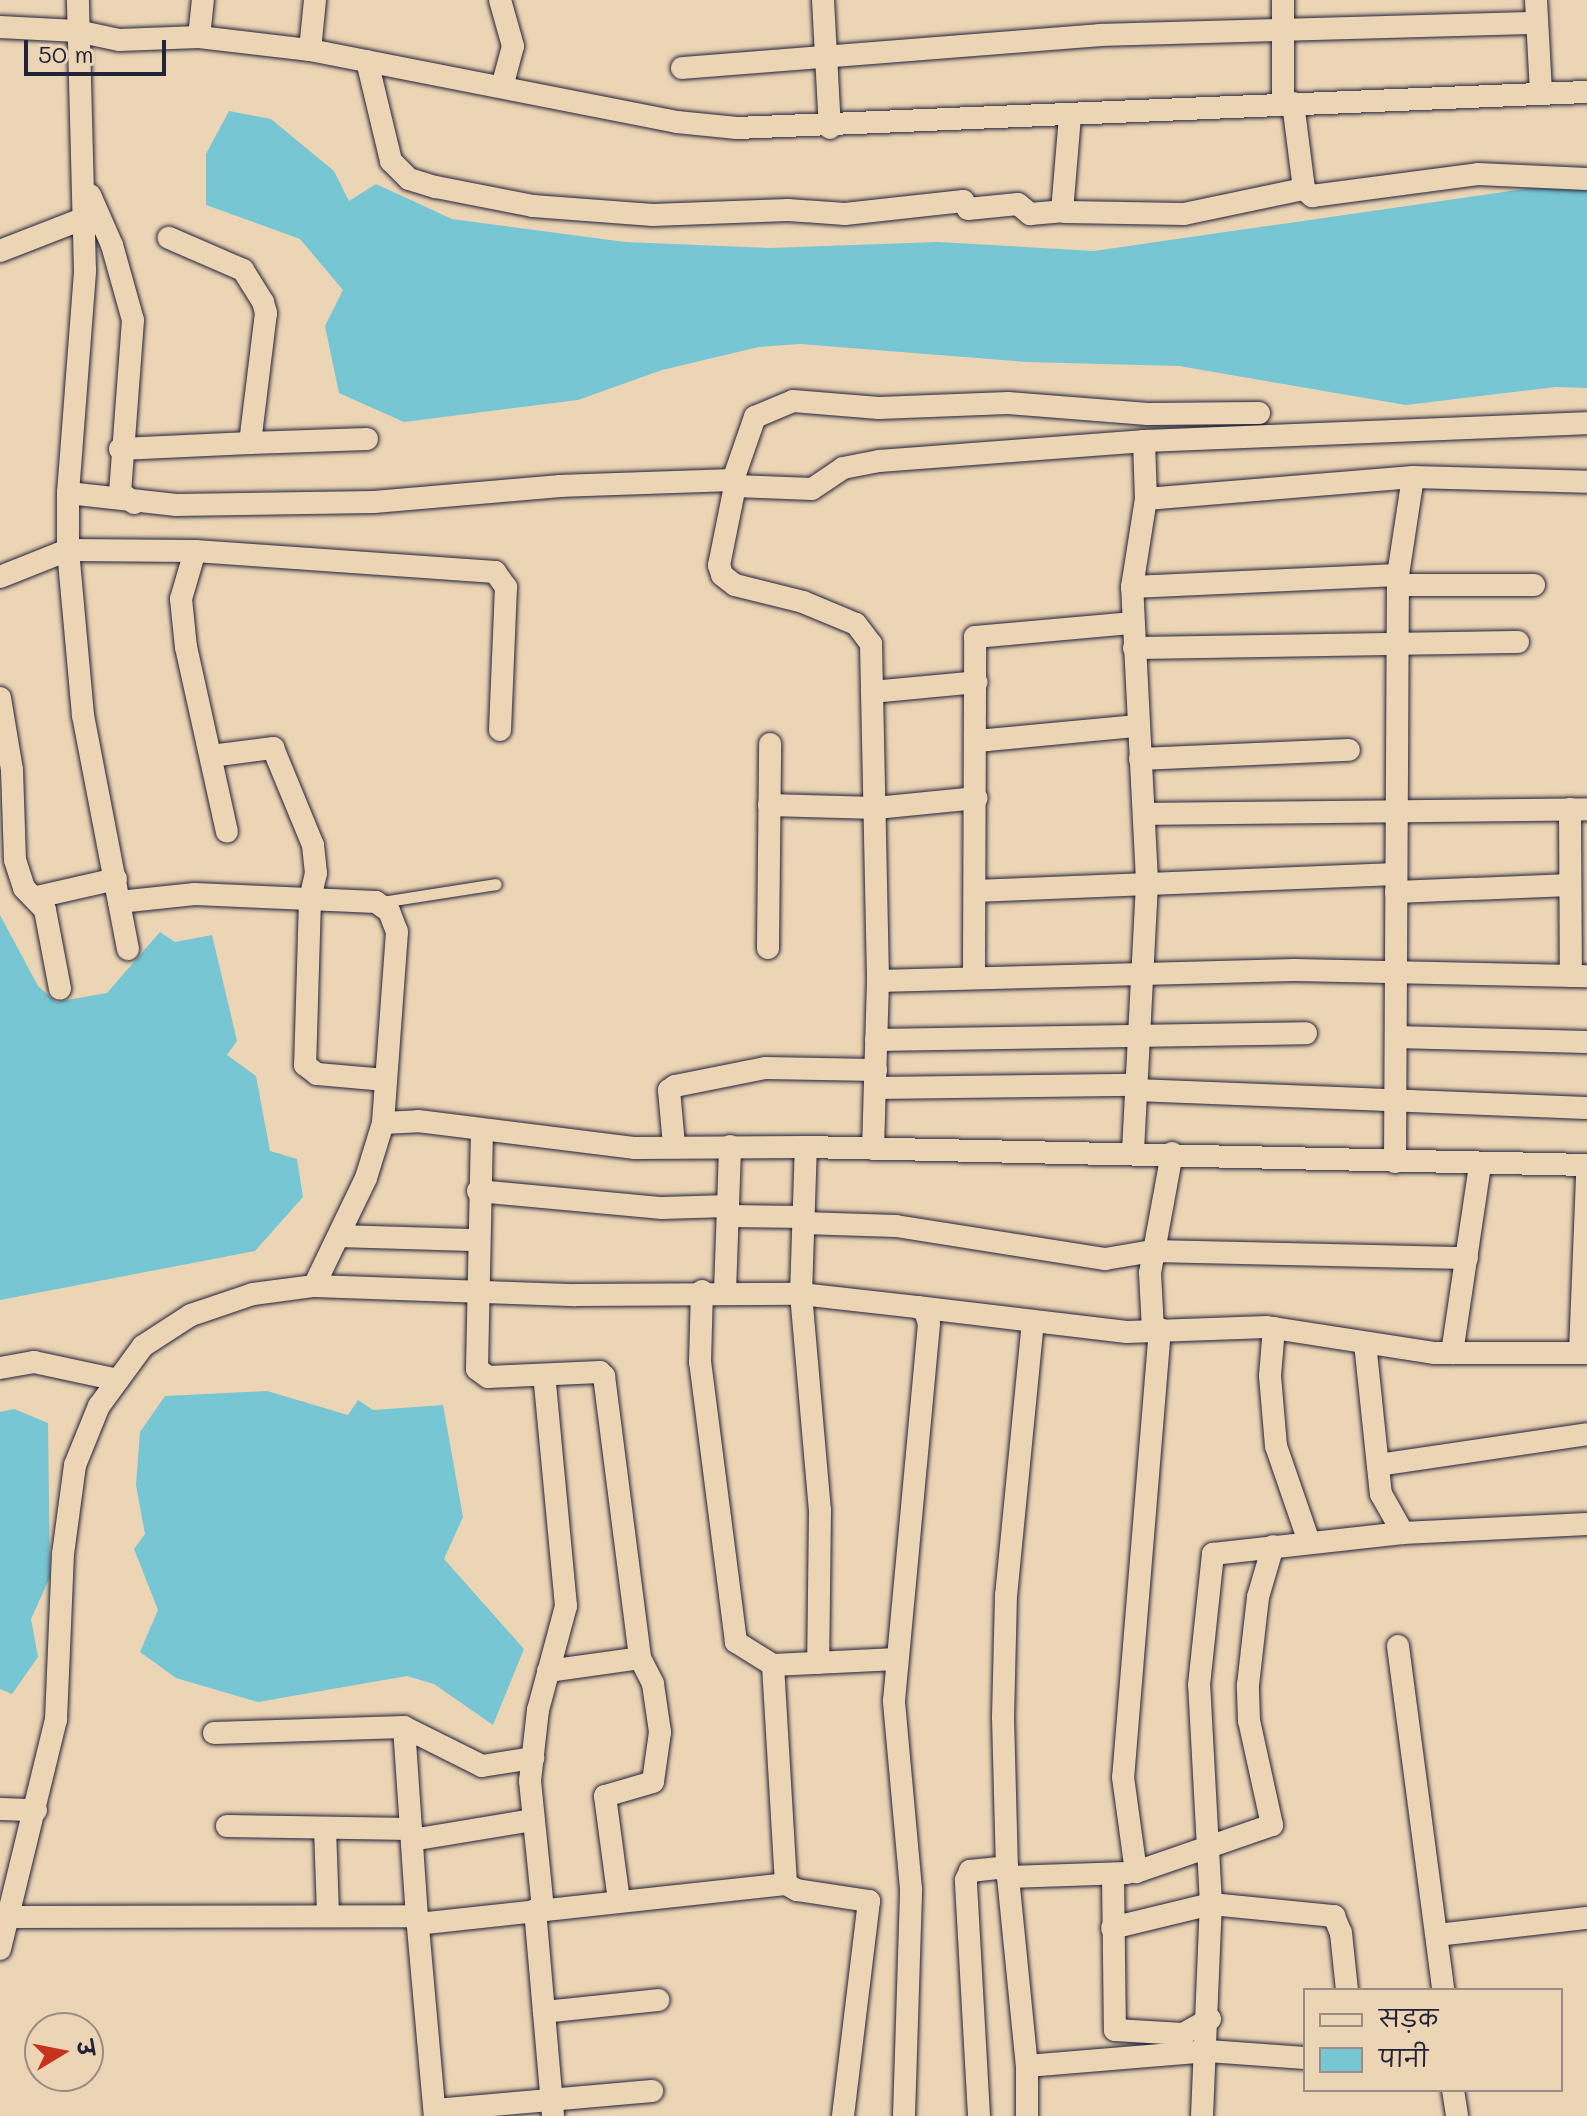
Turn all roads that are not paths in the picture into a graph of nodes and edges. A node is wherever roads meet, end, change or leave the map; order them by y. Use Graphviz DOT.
graph roads {
  1 [pos="78,0"];
  2 [pos="203,0"];
  3 [pos="315,0"];
  4 [pos="500,0"];
  5 [pos="823,0"];
  6 [pos="1283,0"];
  7 [pos="1536,0"];
  8 [pos="1537,23"];
  9 [pos="0,27"];
  10 [pos="1281,29"];
  11 [pos="77,31"];
  12 [pos="199,37"];
  13 [pos="310,50"];
  14 [pos="826,56"];
  15 [pos="367,61"];
  16 [pos="682,68"];
  17 [pos="503,84"];
  18 [pos="1587,92"];
  19 [pos="1541,93"];
  20 [pos="1288,103"];
  21 [pos="1070,116"];
  22 [pos="830,128"];
  23 [pos="82,172"];
  24 [pos="1587,179"];
  25 [pos="1304,189"];
  26 [pos="1062,211"];
  27 [pos="85,218"];
  28 [pos="169,238"];
  29 [pos="0,251"];
  30 [pos="1259,413"];
  31 [pos="1587,423"];
  32 [pos="367,439"];
  33 [pos="1144,441"];
  34 [pos="250,443"];
  35 [pos="120,449"];
  36 [pos="1413,477"];
  37 [pos="1587,482"];
  38 [pos="734,483"];
  39 [pos="68,493"];
  40 [pos="1146,499"];
  41 [pos="134,503"];
  42 [pos="68,550"];
  43 [pos="195,551"];
  44 [pos="0,577"];
  45 [pos="1398,580"];
  46 [pos="1534,585"];
  47 [pos="1132,587"];
  48 [pos="1133,623"];
  49 [pos="1399,641"];
  50 [pos="1518,642"];
  51 [pos="1134,648"];
  52 [pos="977,682"];
  53 [pos="872,692"];
  54 [pos="0,698"];
  55 [pos="1137,726"];
  56 [pos="500,730"];
  57 [pos="977,741"];
  58 [pos="770,744"];
  59 [pos="1349,750"];
  60 [pos="211,756"];
  61 [pos="1140,759"];
  62 [pos="977,798"];
  63 [pos="769,805"];
  64 [pos="876,808"];
  65 [pos="1578,809"];
  66 [pos="1397,812"];
  67 [pos="1146,814"];
  68 [pos="227,832"];
  69 [pos="116,879"];
  70 [pos="1147,881"];
  71 [pos="1396,883"];
  72 [pos="496,884"];
  73 [pos="1570,885"];
  74 [pos="975,891"];
  75 [pos="37,897"];
  76 [pos="310,900"];
  77 [pos="119,902"];
  78 [pos="376,902"];
  79 [pos="768,948"];
  80 [pos="128,949"];
  81 [pos="1143,975"];
  82 [pos="1396,975"];
  83 [pos="974,976"];
  84 [pos="1579,976"];
  85 [pos="878,981"];
  86 [pos="60,989"];
  87 [pos="1306,1033"];
  88 [pos="1140,1036"];
  89 [pos="1396,1037"];
  90 [pos="876,1040"];
  91 [pos="1587,1042"];
  92 [pos="875,1079"];
  93 [pos="386,1080"];
  94 [pos="1136,1087"];
  95 [pos="1395,1099"];
  96 [pos="1587,1108"];
  97 [pos="383,1123"];
  98 [pos="482,1130"];
  99 [pos="674,1145"];
  100 [pos="730,1146"];
  101 [pos="806,1147"];
  102 [pos="873,1149"];
  103 [pos="1133,1151"];
  104 [pos="1172,1153"];
  105 [pos="1395,1162"];
  106 [pos="1480,1165"];
  107 [pos="1587,1165"];
  108 [pos="1587,1174"];
  109 [pos="478,1191"];
  110 [pos="728,1211"];
  111 [pos="803,1220"];
  112 [pos="340,1236"];
  113 [pos="477,1240"];
  114 [pos="1153,1251"];
  115 [pos="1467,1258"];
  116 [pos="314,1286"];
  117 [pos="475,1291"];
  118 [pos="702,1291"];
  119 [pos="725,1292"];
  120 [pos="801,1294"];
  121 [pos="917,1307"];
  122 [pos="1033,1321"];
  123 [pos="1274,1328"];
  124 [pos="1156,1329"];
  125 [pos="1365,1343"];
  126 [pos="1584,1352"];
  127 [pos="1452,1353"];
  128 [pos="0,1368"];
  129 [pos="544,1375"];
  130 [pos="118,1380"];
  131 [pos="1587,1434"];
  132 [pos="1378,1465"];
  133 [pos="1587,1524"];
  134 [pos="1403,1533"];
  135 [pos="1309,1542"];
  136 [pos="1273,1546"];
  137 [pos="1398,1646"];
  138 [pos="640,1658"];
  139 [pos="897,1659"];
  140 [pos="818,1663"];
  141 [pos="773,1665"];
  142 [pos="548,1671"];
  143 [pos="404,1727"];
  144 [pos="214,1733"];
  145 [pos="533,1758"];
  146 [pos="0,1809"];
  147 [pos="36,1810"];
  148 [pos="533,1820"];
  149 [pos="227,1826"];
  150 [pos="325,1828"];
  151 [pos="411,1834"];
  152 [pos="1210,1844"];
  153 [pos="1008,1872"];
  154 [pos="1125,1873"];
  155 [pos="786,1884"];
  156 [pos="619,1901"];
  157 [pos="1211,1904"];
  158 [pos="539,1909"];
  159 [pos="328,1916"];
  160 [pos="8,1917"];
  161 [pos="1587,1918"];
  162 [pos="417,1920"];
  163 [pos="1112,1928"];
  164 [pos="1437,1935"];
  165 [pos="0,1949"];
  166 [pos="1347,1988"];
  167 [pos="1443,1988"];
  168 [pos="658,2000"];
  169 [pos="544,2012"];
  170 [pos="1210,2019"];
  171 [pos="1208,2051"];
  172 [pos="1303,2058"];
  173 [pos="1027,2066"];
  174 [pos="652,2091"];
  175 [pos="1453,2092"];
  176 [pos="553,2108"];
  177 [pos="435,2113"];
  178 [pos="1207,2115"];
  179 [pos="843,2116"];
  180 [pos="904,2116"];
  181 [pos="979,2116"];
  182 [pos="1027,2116"];
  183 [pos="1457,2116"];
  1 -- 11 [label="street"];
  2 -- 12 [label="street"];
  3 -- 13 [label="street"];
  4 -- 17 [label="street"];
  5 -- 14 [label="street"];
  6 -- 10 [label="street"];
  7 -- 8 [label="street"];
  8 -- 10 [label="street"];
  8 -- 19 [label="street"];
  9 -- 11 [label="street"];
  10 -- 14 [label="street"];
  10 -- 20 [label="street"];
  11 -- 12 [label="street"];
  11 -- 23 [label="street"];
  12 -- 13 [label="street"];
  13 -- 15 [label="street"];
  14 -- 16 [label="street"];
  14 -- 22 [label="street"];
  15 -- 17 [label="street"];
  15 -- 26 [label="street"];
  17 -- 22 [label="street"];
  18 -- 19 [label="street"];
  19 -- 20 [label="street"];
  20 -- 21 [label="street"];
  20 -- 25 [label="street"];
  21 -- 22 [label="street"];
  21 -- 26 [label="street"];
  23 -- 27 [label="street"];
  23 -- 35 [label="street"];
  24 -- 25 [label="street"];
  25 -- 26 [label="street"];
  27 -- 29 [label="street"];
  27 -- 39 [label="street"];
  28 -- 34 [label="street"];
  30 -- 38 [label="street"];
  31 -- 33 [label="street"];
  32 -- 34 [label="street"];
  33 -- 38 [label="street"];
  33 -- 40 [label="street"];
  34 -- 35 [label="street"];
  35 -- 41 [label="street"];
  36 -- 37 [label="street"];
  36 -- 40 [label="street"];
  36 -- 45 [label="street"];
  38 -- 41 [label="street"];
  38 -- 53 [label="street"];
  39 -- 41 [label="street"];
  39 -- 42 [label="street"];
  40 -- 47 [label="street"];
  42 -- 43 [label="street"];
  42 -- 44 [label="street"];
  42 -- 69 [label="street"];
  43 -- 56 [label="street"];
  43 -- 60 [label="street"];
  45 -- 46 [label="street"];
  45 -- 47 [label="street"];
  45 -- 49 [label="street"];
  47 -- 48 [label="street"];
  48 -- 51 [label="street"];
  48 -- 52 [label="street"];
  49 -- 50 [label="street"];
  49 -- 51 [label="street"];
  49 -- 66 [label="street"];
  51 -- 55 [label="street"];
  52 -- 53 [label="street"];
  52 -- 57 [label="street"];
  53 -- 64 [label="street"];
  54 -- 75 [label="street"];
  55 -- 57 [label="street"];
  55 -- 61 [label="street"];
  57 -- 62 [label="street"];
  58 -- 63 [label="street"];
  59 -- 61 [label="street"];
  60 -- 68 [label="street"];
  60 -- 76 [label="street"];
  61 -- 67 [label="street"];
  62 -- 64 [label="street"];
  62 -- 74 [label="street"];
  63 -- 64 [label="street"];
  63 -- 79 [label="street"];
  64 -- 85 [label="street"];
  65 -- 66 [label="street"];
  65 -- 73 [label="street"];
  66 -- 67 [label="street"];
  66 -- 71 [label="street"];
  67 -- 70 [label="street"];
  69 -- 75 [label="street"];
  69 -- 77 [label="street"];
  70 -- 71 [label="street"];
  70 -- 74 [label="street"];
  70 -- 81 [label="street"];
  71 -- 73 [label="street"];
  71 -- 82 [label="street"];
  72 -- 78 [label="lane"];
  73 -- 84 [label="street"];
  74 -- 83 [label="street"];
  75 -- 86 [label="street"];
  76 -- 77 [label="street"];
  76 -- 78 [label="street"];
  76 -- 93 [label="street"];
  77 -- 80 [label="street"];
  78 -- 93 [label="street"];
  81 -- 82 [label="street"];
  81 -- 83 [label="street"];
  81 -- 88 [label="street"];
  82 -- 84 [label="street"];
  82 -- 89 [label="street"];
  83 -- 85 [label="street"];
  85 -- 90 [label="street"];
  87 -- 88 [label="street"];
  88 -- 90 [label="street"];
  88 -- 94 [label="street"];
  89 -- 91 [label="street"];
  89 -- 95 [label="street"];
  90 -- 92 [label="street"];
  92 -- 94 [label="street"];
  92 -- 99 [label="street"];
  92 -- 102 [label="street"];
  93 -- 97 [label="street"];
  94 -- 95 [label="street"];
  94 -- 103 [label="street"];
  95 -- 96 [label="street"];
  95 -- 105 [label="street"];
  97 -- 98 [label="street"];
  97 -- 112 [label="street"];
  98 -- 99 [label="street"];
  98 -- 109 [label="street"];
  99 -- 100 [label="street"];
  100 -- 101 [label="street"];
  100 -- 110 [label="street"];
  101 -- 102 [label="street"];
  101 -- 111 [label="street"];
  102 -- 103 [label="street"];
  103 -- 104 [label="street"];
  104 -- 105 [label="street"];
  104 -- 114 [label="street"];
  105 -- 106 [label="street"];
  106 -- 107 [label="street"];
  106 -- 115 [label="street"];
  108 -- 126 [label="street"];
  109 -- 110 [label="street"];
  109 -- 113 [label="street"];
  110 -- 111 [label="street"];
  110 -- 119 [label="street"];
  111 -- 114 [label="street"];
  111 -- 120 [label="street"];
  112 -- 113 [label="street"];
  112 -- 116 [label="street"];
  113 -- 117 [label="street"];
  114 -- 115 [label="street"];
  114 -- 124 [label="street"];
  115 -- 127 [label="street"];
  116 -- 117 [label="street"];
  116 -- 130 [label="street"];
  117 -- 118 [label="street"];
  117 -- 129 [label="street"];
  118 -- 119 [label="street"];
  118 -- 141 [label="street"];
  119 -- 120 [label="street"];
  120 -- 121 [label="street"];
  120 -- 140 [label="street"];
  121 -- 122 [label="street"];
  121 -- 139 [label="street"];
  122 -- 124 [label="street"];
  122 -- 153 [label="street"];
  123 -- 124 [label="street"];
  123 -- 125 [label="street"];
  123 -- 135 [label="street"];
  124 -- 154 [label="street"];
  125 -- 127 [label="street"];
  125 -- 132 [label="street"];
  126 -- 127 [label="street"];
  128 -- 130 [label="street"];
  129 -- 138 [label="street"];
  129 -- 142 [label="street"];
  130 -- 147 [label="street"];
  131 -- 132 [label="street"];
  132 -- 134 [label="street"];
  133 -- 134 [label="street"];
  134 -- 135 [label="street"];
  135 -- 136 [label="street"];
  136 -- 152 [label="street"];
  136 -- 152 [label="street"];
  137 -- 164 [label="street"];
  138 -- 142 [label="street"];
  138 -- 156 [label="street"];
  139 -- 140 [label="street"];
  139 -- 180 [label="street"];
  140 -- 141 [label="street"];
  141 -- 155 [label="street"];
  142 -- 145 [label="street"];
  143 -- 144 [label="street"];
  143 -- 145 [label="street"];
  143 -- 151 [label="street"];
  145 -- 148 [label="street"];
  146 -- 147 [label="street"];
  147 -- 160 [label="street"];
  148 -- 151 [label="street"];
  148 -- 158 [label="street"];
  149 -- 150 [label="street"];
  150 -- 151 [label="street"];
  150 -- 159 [label="street"];
  151 -- 162 [label="street"];
  152 -- 154 [label="street"];
  152 -- 157 [label="street"];
  153 -- 154 [label="street"];
  153 -- 173 [label="street"];
  153 -- 181 [label="street"];
  154 -- 163 [label="street"];
  155 -- 156 [label="street"];
  155 -- 179 [label="street"];
  156 -- 158 [label="street"];
  157 -- 163 [label="street"];
  157 -- 166 [label="street"];
  157 -- 170 [label="street"];
  158 -- 162 [label="street"];
  158 -- 169 [label="street"];
  159 -- 160 [label="street"];
  159 -- 162 [label="street"];
  160 -- 165 [label="street"];
  161 -- 164 [label="street"];
  162 -- 177 [label="street"];
  163 -- 170 [label="street"];
  164 -- 167 [label="street"];
  168 -- 169 [label="street"];
  169 -- 176 [label="street"];
  170 -- 171 [label="street"];
  171 -- 172 [label="street"];
  171 -- 173 [label="street"];
  171 -- 178 [label="street"];
  173 -- 182 [label="street"];
  174 -- 176 [label="street"];
  175 -- 183 [label="street"];
  176 -- 177 [label="street"];
}
